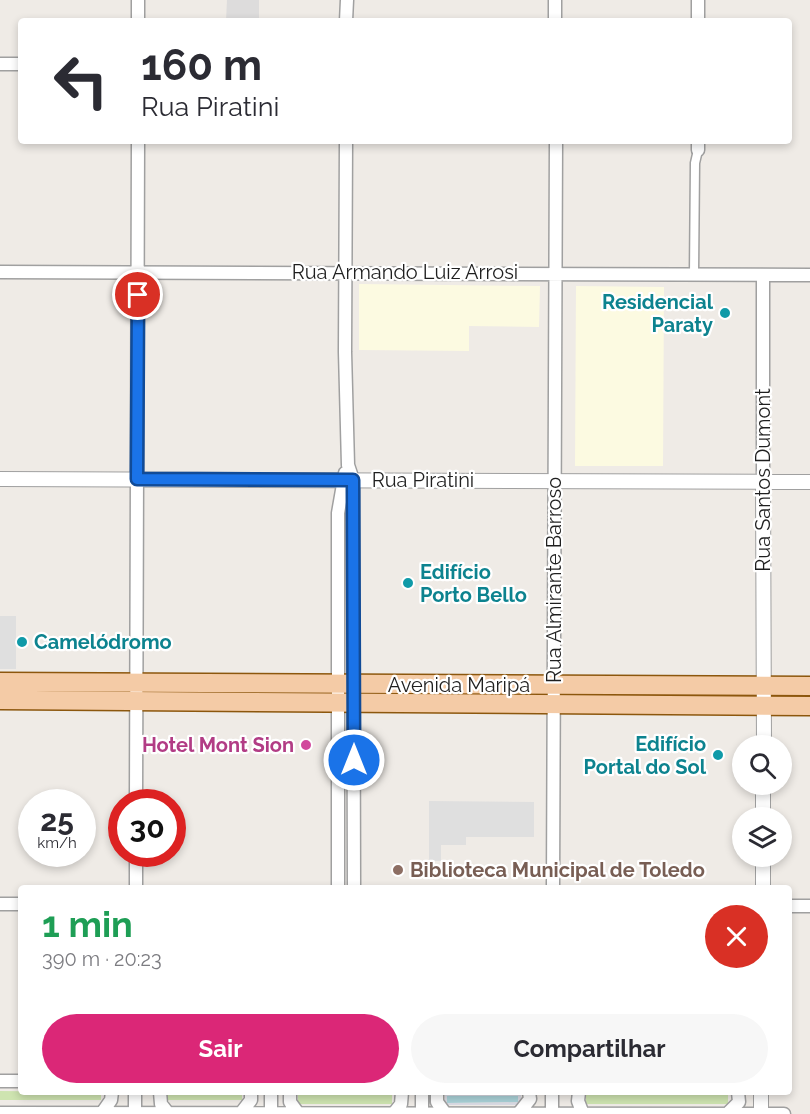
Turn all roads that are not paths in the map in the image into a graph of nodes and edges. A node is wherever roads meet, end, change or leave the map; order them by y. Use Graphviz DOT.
graph roads {
  1 [pos="138,0"];
  2 [pos="347,0"];
  3 [pos="555,0"];
  4 [pos="698,0"];
  5 [pos="138,18"];
  6 [pos="346,18"];
  7 [pos="555,18"];
  8 [pos="698,18"];
  9 [pos="0,64"];
  10 [pos="18,64"];
  11 [pos="138,144"];
  12 [pos="346,144"];
  13 [pos="556,144"];
  14 [pos="698,146"];
  15 [pos="0,272"];
  16 [pos="138,272"];
  17 [pos="556,272"];
  18 [pos="345,273"];
  19 [pos="694,274"];
  20 [pos="763,274"];
  21 [pos="810,275"];
  22 [pos="0,479"];
  23 [pos="137,479"];
  24 [pos="348,480"];
  25 [pos="555,481"];
  26 [pos="763,482"];
  27 [pos="810,482"];
  28 [pos="338,513"];
  29 [pos="353,513"];
  30 [pos="338,655"];
  31 [pos="353,655"];
  32 [pos="0,682"];
  33 [pos="582,684"];
  34 [pos="530,685"];
  35 [pos="738,685"];
  36 [pos="763,686"];
  37 [pos="801,687"];
  38 [pos="107,692"];
  39 [pos="135,692"];
  40 [pos="345,694"];
  41 [pos="381,694"];
  42 [pos="554,695"];
  43 [pos="0,700"];
  44 [pos="527,704"];
  45 [pos="583,704"];
  46 [pos="733,705"];
  47 [pos="764,705"];
  48 [pos="791,705"];
  49 [pos="810,706"];
  50 [pos="764,735"];
  51 [pos="338,738"];
  52 [pos="353,738"];
  53 [pos="136,789"];
  54 [pos="136,867"];
  55 [pos="763,867"];
  56 [pos="136,885"];
  57 [pos="338,885"];
  58 [pos="354,885"];
  59 [pos="553,885"];
  60 [pos="763,885"];
  61 [pos="0,904"];
  62 [pos="18,904"];
  63 [pos="792,906"];
  64 [pos="810,906"];
  65 [pos="0,1081"];
  66 [pos="18,1081"];
  67 [pos="112,1095"];
  68 [pos="135,1095"];
  69 [pos="160,1095"];
  70 [pos="251,1095"];
  71 [pos="271,1095"];
  72 [pos="290,1095"];
  73 [pos="402,1095"];
  74 [pos="422,1095"];
  75 [pos="437,1095"];
  76 [pos="529,1095"];
  77 [pos="552,1095"];
  78 [pos="579,1095"];
  79 [pos="738,1095"];
  80 [pos="761,1095"];
  81 [pos="0,1113"];
  82 [pos="102,1113"];
  83 [pos="168,1113"];
  84 [pos="241,1113"];
  85 [pos="298,1113"];
  86 [pos="394,1113"];
  87 [pos="422,1113"];
  88 [pos="445,1113"];
  89 [pos="519,1113"];
  90 [pos="135,1114"];
  91 [pos="271,1114"];
  92 [pos="552,1114"];
  93 [pos="584,1114"];
  94 [pos="727,1114"];
  95 [pos="761,1114"];
  96 [pos="784,1114"];
  1 -- 5 [label="street"];
  2 -- 6 [label="street"];
  3 -- 7 [label="street"];
  4 -- 8 [label="street"];
  9 -- 10 [label="street"];
  11 -- 16 [label="street"];
  12 -- 18 [label="street"];
  13 -- 17 [label="street, Rua Almirante Barroso"];
  14 -- 19 [label="street"];
  15 -- 16 [label="street, Rua Armando Luiz Arrosi"];
  16 -- 18 [label="street, Rua Armando Luiz Arrosi"];
  16 -- 23 [label="street"];
  17 -- 18 [label="street, Rua Armando Luiz Arrosi"];
  17 -- 19 [label="street, Rua Armando Luiz Arrosi"];
  17 -- 25 [label="street, Rua Almirante Barroso"];
  18 -- 24 [label="street"];
  19 -- 20 [label="street, Rua Armando Luiz Arrosi"];
  20 -- 21 [label="street, Rua Armando Luiz Arrosi"];
  20 -- 26 [label="street, Rua Santos Dumont"];
  22 -- 23 [label="street, Rua Piratini"];
  23 -- 24 [label="street, Rua Piratini"];
  23 -- 39 [label="street"];
  24 -- 25 [label="street, Rua Piratini"];
  24 -- 28 [label="street"];
  24 -- 29 [label="street"];
  25 -- 26 [label="street, Rua Piratini"];
  25 -- 42 [label="street, Rua Almirante Barroso"];
  26 -- 27 [label="street, Rua Piratini"];
  26 -- 36 [label="street, Rua Santos Dumont"];
  28 -- 29 [label="street"];
  28 -- 30 [label="street"];
  29 -- 31 [label="street"];
  30 -- 31 [label="street"];
  30 -- 40 [label="street"];
  31 -- 40 [label="street"];
  32 -- 38 [label="main road, Avenida Maripá"];
  33 -- 35 [label="main road, Avenida Maripá"];
  33 -- 42 [label="main road, Avenida Maripá"];
  33 -- 45 [label="main road"];
  34 -- 41 [label="main road, Avenida Maripá"];
  34 -- 42 [label="main road, Avenida Maripá"];
  34 -- 44 [label="main road"];
  35 -- 36 [label="main road, Avenida Maripá"];
  35 -- 46 [label="main road"];
  36 -- 37 [label="main road, Avenida Maripá"];
  36 -- 47 [label="street, Rua Santos Dumont"];
  37 -- 48 [label="main road"];
  38 -- 39 [label="main road, Avenida Maripá"];
  38 -- 43 [label="main road, Avenida Maripá"];
  39 -- 40 [label="main road, Avenida Maripá"];
  39 -- 53 [label="street"];
  40 -- 41 [label="main road, Avenida Maripá"];
  40 -- 51 [label="street"];
  40 -- 52 [label="street"];
  41 -- 44 [label="main road, Avenida Maripá"];
  42 -- 44 [label="main road, Avenida Maripá"];
  42 -- 45 [label="main road, Avenida Maripá"];
  42 -- 59 [label="street, Rua Almirante Barroso"];
  45 -- 46 [label="main road, Avenida Maripá"];
  46 -- 47 [label="main road, Avenida Maripá"];
  47 -- 48 [label="main road, Avenida Maripá"];
  47 -- 50 [label="street"];
  48 -- 49 [label="main road, Avenida Maripá"];
  51 -- 52 [label="street"];
  51 -- 57 [label="street"];
  52 -- 58 [label="street"];
  54 -- 56 [label="street"];
  55 -- 60 [label="street"];
  57 -- 58 [label="street"];
  61 -- 62 [label="street"];
  63 -- 64 [label="street"];
  65 -- 66 [label="street"];
  67 -- 82 [label="street"];
  68 -- 90 [label="street"];
  69 -- 83 [label="street"];
  70 -- 84 [label="street"];
  71 -- 91 [label="street"];
  72 -- 85 [label="street"];
  73 -- 86 [label="street"];
  74 -- 87 [label="street"];
  75 -- 88 [label="street"];
  76 -- 89 [label="street"];
  77 -- 92 [label="street"];
  78 -- 93 [label="street"];
  79 -- 94 [label="street"];
  80 -- 95 [label="street"];
  81 -- 82 [label="street"];
  82 -- 90 [label="street"];
  83 -- 84 [label="street"];
  83 -- 90 [label="street"];
  84 -- 91 [label="street"];
  85 -- 86 [label="street"];
  85 -- 91 [label="street"];
  86 -- 87 [label="street"];
  87 -- 88 [label="street"];
  88 -- 89 [label="street"];
  89 -- 92 [label="street"];
  92 -- 93 [label="street"];
  93 -- 94 [label="street"];
  94 -- 95 [label="street"];
  95 -- 96 [label="street"];
}
